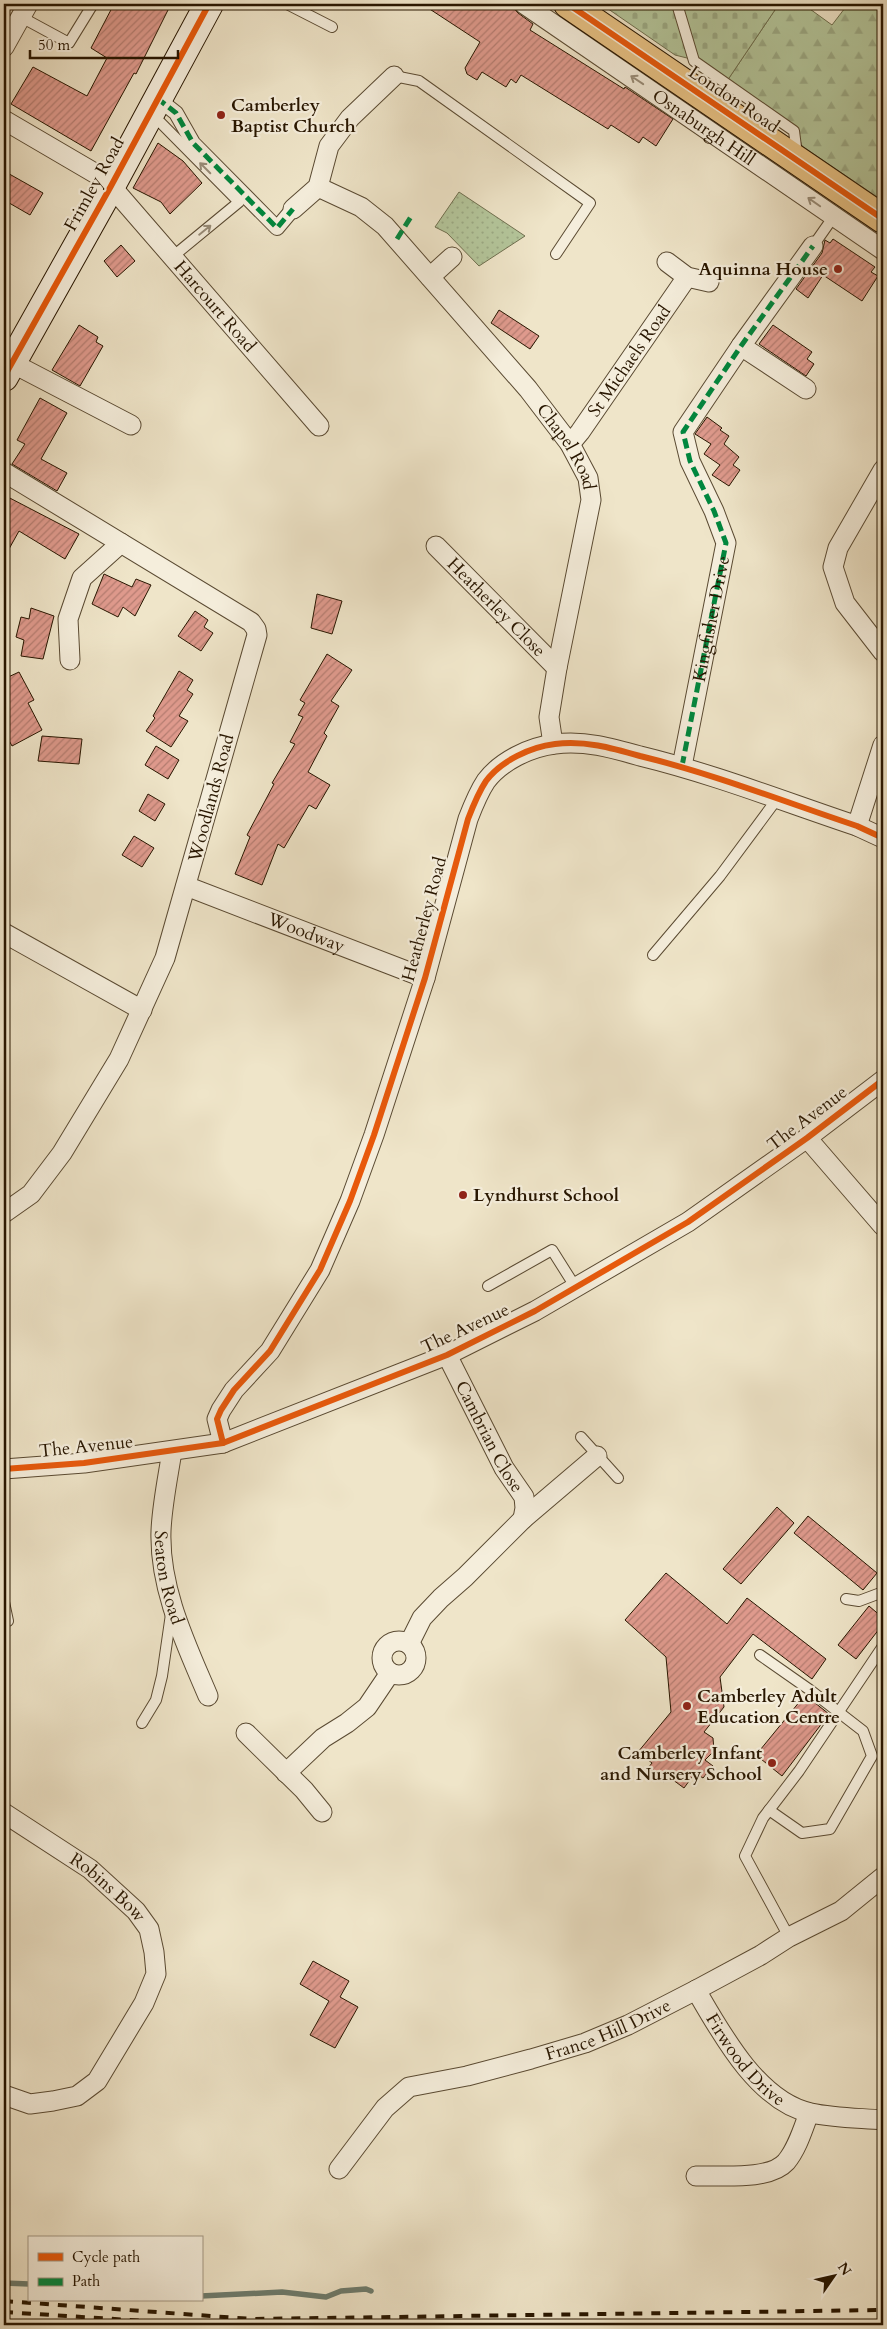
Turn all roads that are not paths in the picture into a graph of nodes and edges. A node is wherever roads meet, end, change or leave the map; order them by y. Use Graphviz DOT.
graph roads {
  1 [pos="93,4"];
  2 [pos="209,4"];
  3 [pos="287,4"];
  4 [pos="524,4"];
  5 [pos="568,4"];
  6 [pos="677,4"];
  7 [pos="25,10"];
  8 [pos="332,27"];
  9 [pos="4,47"];
  10 [pos="394,76"];
  11 [pos="153,105"];
  12 [pos="5,123"];
  13 [pos="798,160"];
  14 [pos="110,186"];
  15 [pos="318,187"];
  16 [pos="293,209"];
  17 [pos="834,216"];
  18 [pos="883,218"];
  19 [pos="813,246"];
  20 [pos="883,250"];
  21 [pos="556,254"];
  22 [pos="452,257"];
  23 [pos="172,258"];
  24 [pos="668,262"];
  25 [pos="430,277"];
  26 [pos="687,277"];
  27 [pos="709,282"];
  28 [pos="741,346"];
  29 [pos="8,370"];
  30 [pos="806,389"];
  31 [pos="131,426"];
  32 [pos="319,426"];
  33 [pos="570,444"];
  34 [pos="883,470"];
  35 [pos="4,472"];
  36 [pos="121,543"];
  37 [pos="436,546"];
  38 [pos="883,652"];
  39 [pos="70,660"];
  40 [pos="557,668"];
  41 [pos="553,744"];
  42 [pos="883,745"];
  43 [pos="682,766"];
  44 [pos="777,799"];
  45 [pos="857,826"];
  46 [pos="883,838"];
  47 [pos="186,886"];
  48 [pos="4,933"];
  49 [pos="653,955"];
  50 [pos="425,978"];
  51 [pos="142,1010"];
  52 [pos="883,1080"];
  53 [pos="807,1138"];
  54 [pos="4,1214"];
  55 [pos="883,1226"];
  56 [pos="488,1286"];
  57 [pos="576,1288"];
  58 [pos="447,1355"];
  59 [pos="581,1437"];
  60 [pos="223,1443"];
  61 [pos="172,1451"];
  62 [pos="597,1456"];
  63 [pos="4,1468"];
  64 [pos="618,1478"];
  65 [pos="523,1519"];
  66 [pos="883,1592"];
  67 [pos="846,1599"];
  68 [pos="4,1602"];
  69 [pos="173,1606"];
  70 [pos="8,1621"];
  71 [pos="883,1646"];
  72 [pos="760,1655"];
  73 [pos="208,1696"];
  74 [pos="839,1712"];
  75 [pos="142,1723"];
  76 [pos="246,1734"];
  77 [pos="286,1772"];
  78 [pos="770,1810"];
  79 [pos="322,1812"];
  80 [pos="4,1813"];
  81 [pos="883,1877"];
  82 [pos="788,1937"];
  83 [pos="696,1990"];
  84 [pos="4,2095"];
  85 [pos="809,2113"];
  86 [pos="883,2120"];
  87 [pos="339,2169"];
  88 [pos="696,2176"];
  1 -- 7 [label="lane"];
  2 -- 11 [label="main road, Frimley Road"];
  3 -- 8 [label="lane"];
  17 -- 4 [label="street, Osnaburgh Hill, one-way"];
  5 -- 13 [label="main road, London Road"];
  6 -- 13 [label="lane"];
  7 -- 9 [label="street"];
  10 -- 15 [label="street"];
  10 -- 21 [label="lane"];
  11 -- 14 [label="main road, Frimley Road"];
  11 -- 16 [label="street"];
  23 -- 11 [label="lane, one-way"];
  12 -- 14 [label="street, Harcourt Road"];
  13 -- 18 [label="main road, London Road"];
  14 -- 23 [label="street, Harcourt Road"];
  14 -- 29 [label="main road, Frimley Road"];
  15 -- 16 [label="street"];
  15 -- 25 [label="street, Chapel Road"];
  17 -- 19 [label="lane, Kingfisher Drive"];
  17 -- 20 [label="street, Osnaburgh Hill"];
  19 -- 28 [label="street, Kingfisher Drive"];
  22 -- 25 [label="street"];
  23 -- 32 [label="street, Harcourt Road"];
  24 -- 26 [label="street"];
  25 -- 33 [label="street, Chapel Road"];
  26 -- 27 [label="street"];
  26 -- 33 [label="street, St Michaels Road"];
  28 -- 30 [label="street"];
  28 -- 43 [label="street, Kingfisher Drive"];
  29 -- 31 [label="street"];
  33 -- 40 [label="street, Chapel Road"];
  34 -- 38 [label="street"];
  35 -- 36 [label="street, Woodlands Road"];
  36 -- 39 [label="street"];
  36 -- 47 [label="street, Woodlands Road"];
  37 -- 40 [label="street, Heatherley Close"];
  40 -- 41 [label="street, Chapel Road"];
  41 -- 43 [label="street, Heatherley Road"];
  41 -- 50 [label="street, Heatherley Road"];
  42 -- 45 [label="street"];
  43 -- 44 [label="street, Heatherley Road"];
  44 -- 45 [label="street, Heatherley Road"];
  44 -- 49 [label="lane"];
  45 -- 46 [label="street, Heatherley Road"];
  47 -- 50 [label="street, Woodway"];
  47 -- 51 [label="street, Woodlands Road"];
  48 -- 51 [label="street"];
  50 -- 60 [label="street, Heatherley Road"];
  51 -- 54 [label="street, Woodlands Road"];
  52 -- 53 [label="street, The Avenue"];
  53 -- 55 [label="street"];
  53 -- 57 [label="street, The Avenue"];
  56 -- 57 [label="lane"];
  57 -- 58 [label="street, The Avenue"];
  58 -- 60 [label="street, The Avenue"];
  58 -- 65 [label="street, Cambrian Close"];
  59 -- 62 [label="lane"];
  60 -- 61 [label="street, The Avenue"];
  61 -- 63 [label="street, The Avenue"];
  61 -- 69 [label="street, Seaton Road"];
  62 -- 64 [label="lane"];
  62 -- 65 [label="street, Cambrian Close"];
  65 -- 77 [label="street, Cambrian Close"];
  66 -- 67 [label="lane"];
  68 -- 70 [label="lane"];
  69 -- 73 [label="street, Seaton Road"];
  69 -- 75 [label="lane"];
  71 -- 74 [label="lane"];
  72 -- 74 [label="lane"];
  74 -- 78 [label="lane"];
  74 -- 78 [label="lane"];
  76 -- 77 [label="street"];
  77 -- 79 [label="street"];
  78 -- 82 [label="lane"];
  80 -- 84 [label="street, Robins Bow"];
  81 -- 82 [label="street, France Hill Drive"];
  82 -- 83 [label="street, France Hill Drive"];
  83 -- 85 [label="street, Firwood Drive"];
  83 -- 87 [label="street, France Hill Drive"];
  85 -- 86 [label="street, Firwood Drive"];
  85 -- 88 [label="street, Firwood Drive"];
}
